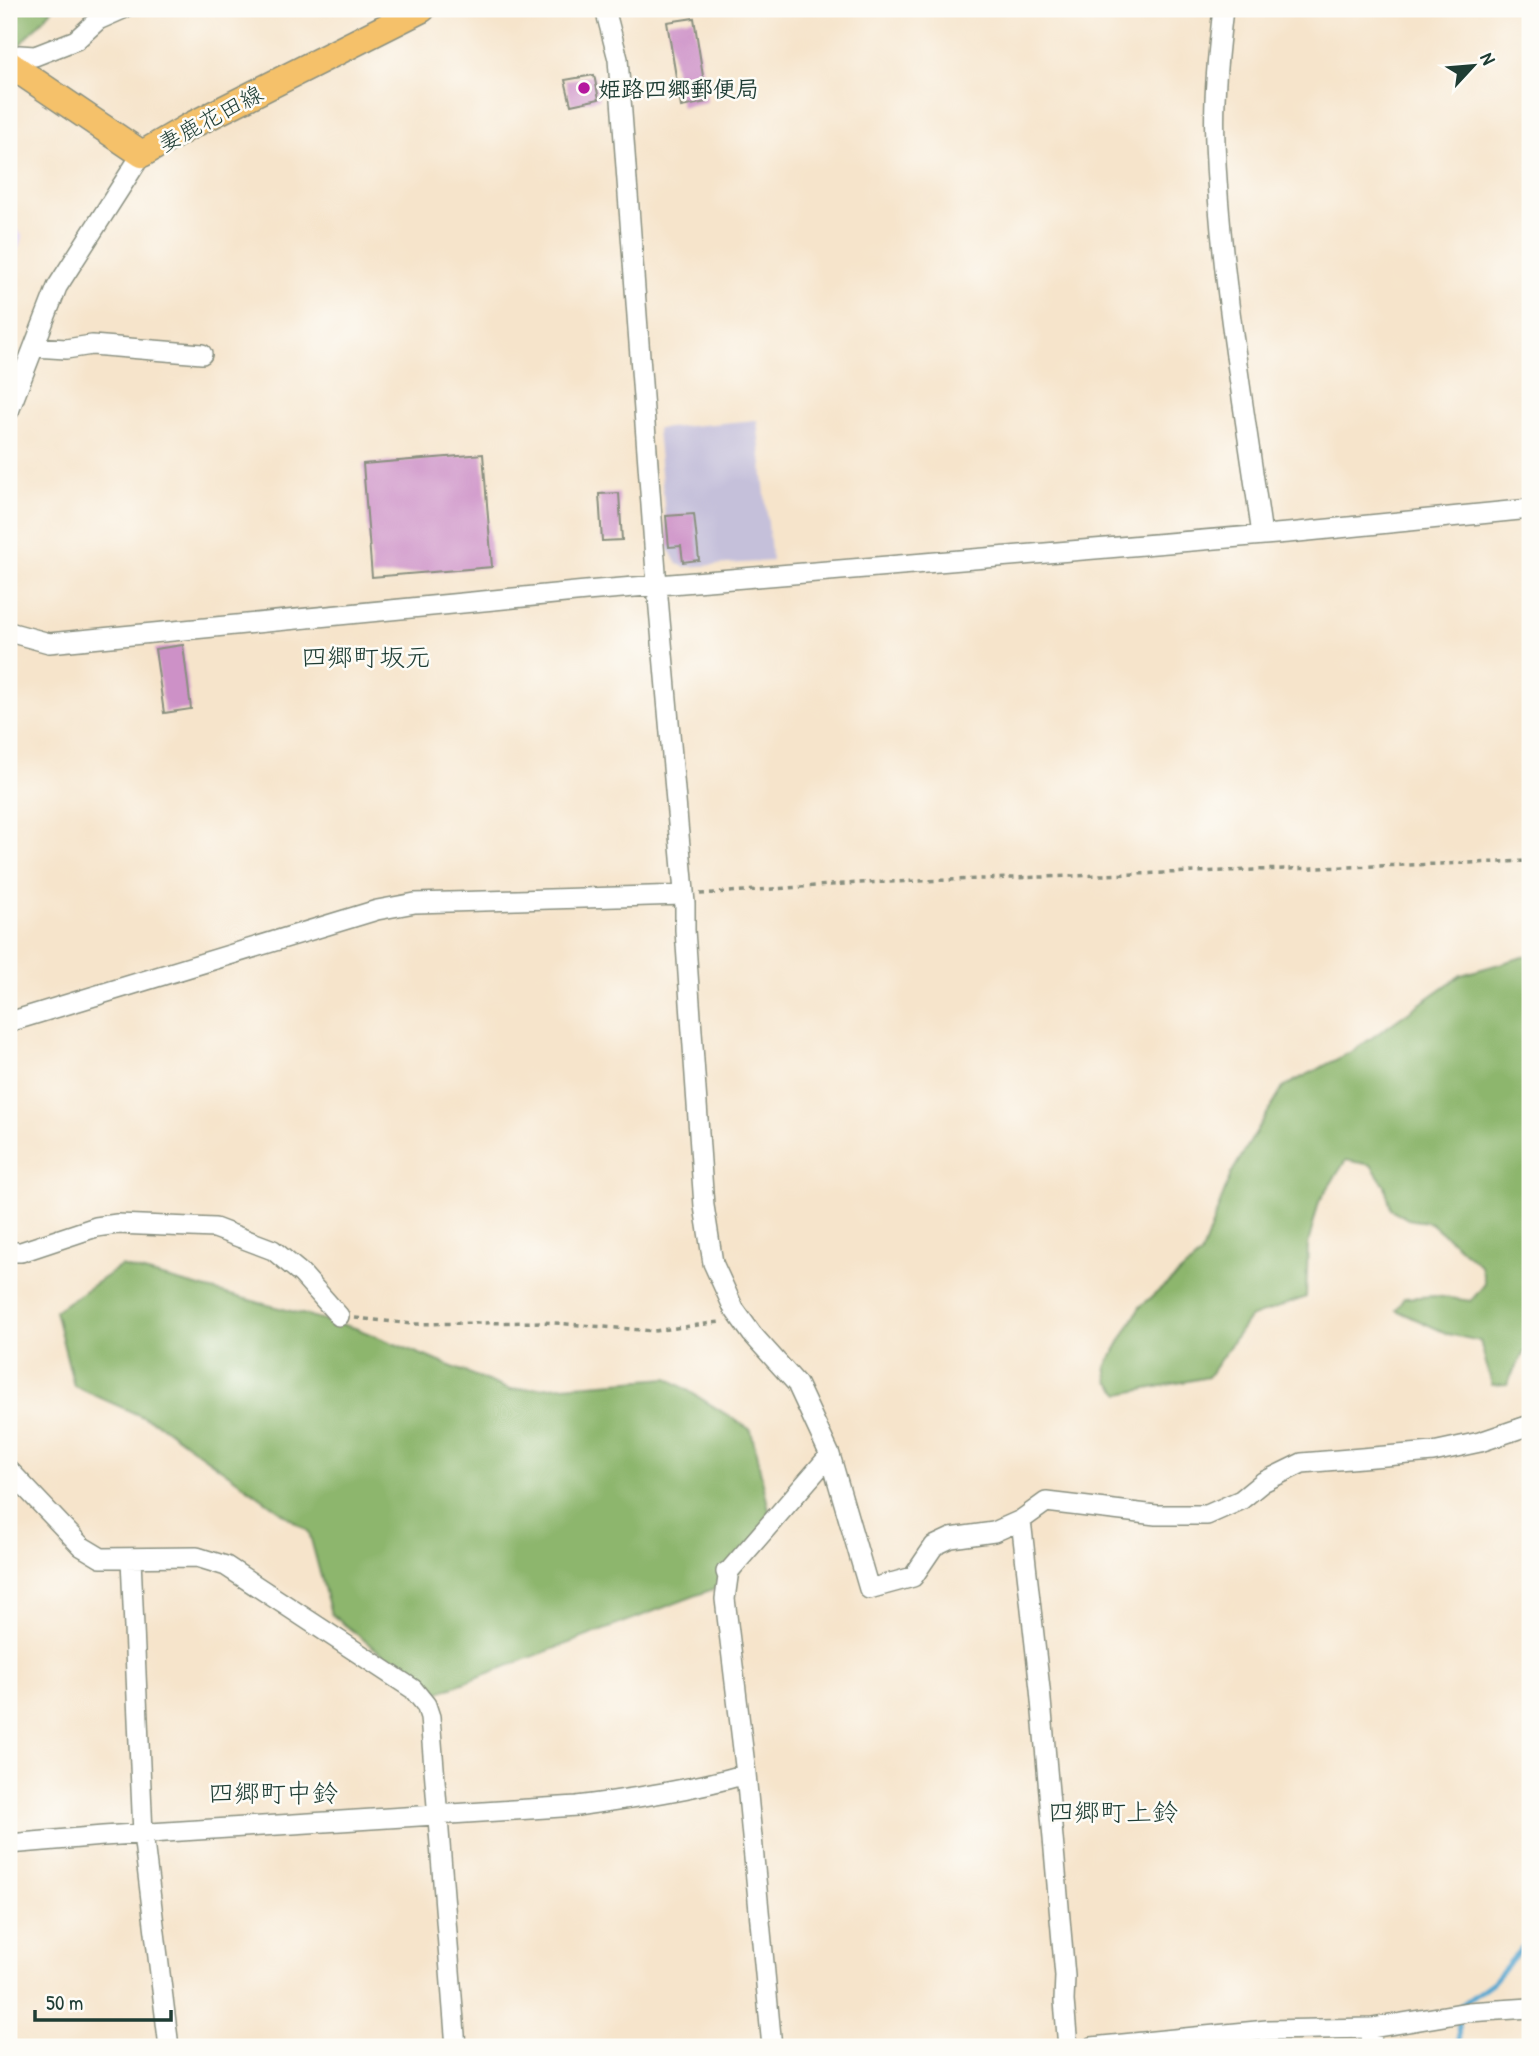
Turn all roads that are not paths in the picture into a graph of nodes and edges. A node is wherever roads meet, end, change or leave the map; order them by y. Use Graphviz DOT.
graph roads {
  1 [pos="123,9"];
  2 [pos="422,9"];
  3 [pos="605,9"];
  4 [pos="1223,9"];
  5 [pos="12,66"];
  6 [pos="142,154"];
  7 [pos="34,347"];
  8 [pos="202,354"];
  9 [pos="9,411"];
  10 [pos="1530,509"];
  11 [pos="1262,535"];
  12 [pos="657,586"];
  13 [pos="9,632"];
  14 [pos="683,895"];
  15 [pos="9,1022"];
  16 [pos="9,1252"];
  17 [pos="339,1316"];
  18 [pos="1530,1424"];
  19 [pos="830,1455"];
  20 [pos="9,1470"];
  21 [pos="1021,1520"];
  22 [pos="131,1559"];
  23 [pos="746,1774"];
  24 [pos="440,1815"];
  25 [pos="143,1834"];
  26 [pos="9,1844"];
  27 [pos="1530,2008"];
  28 [pos="1371,2038"];
  29 [pos="169,2047"];
  30 [pos="456,2047"];
  31 [pos="772,2047"];
  32 [pos="1068,2047"];
  33 [pos="1092,2047"];
  1 -- 5 [label="street"];
  2 -- 6 [label="main road, 妻鹿花田線"];
  3 -- 12 [label="street"];
  4 -- 11 [label="street"];
  5 -- 6 [label="main road, 妻鹿花田線"];
  6 -- 7 [label="street"];
  7 -- 8 [label="street"];
  7 -- 9 [label="street"];
  10 -- 11 [label="street"];
  11 -- 12 [label="street"];
  12 -- 13 [label="street"];
  12 -- 14 [label="street"];
  14 -- 15 [label="street"];
  14 -- 19 [label="street"];
  16 -- 17 [label="street"];
  18 -- 21 [label="street"];
  19 -- 21 [label="street"];
  19 -- 23 [label="street"];
  20 -- 22 [label="street"];
  21 -- 32 [label="street"];
  22 -- 24 [label="street"];
  22 -- 25 [label="street"];
  23 -- 24 [label="street"];
  23 -- 31 [label="street"];
  24 -- 25 [label="street"];
  24 -- 30 [label="street"];
  25 -- 26 [label="street"];
  25 -- 29 [label="street"];
  27 -- 28 [label="street"];
  28 -- 33 [label="street"];
}
